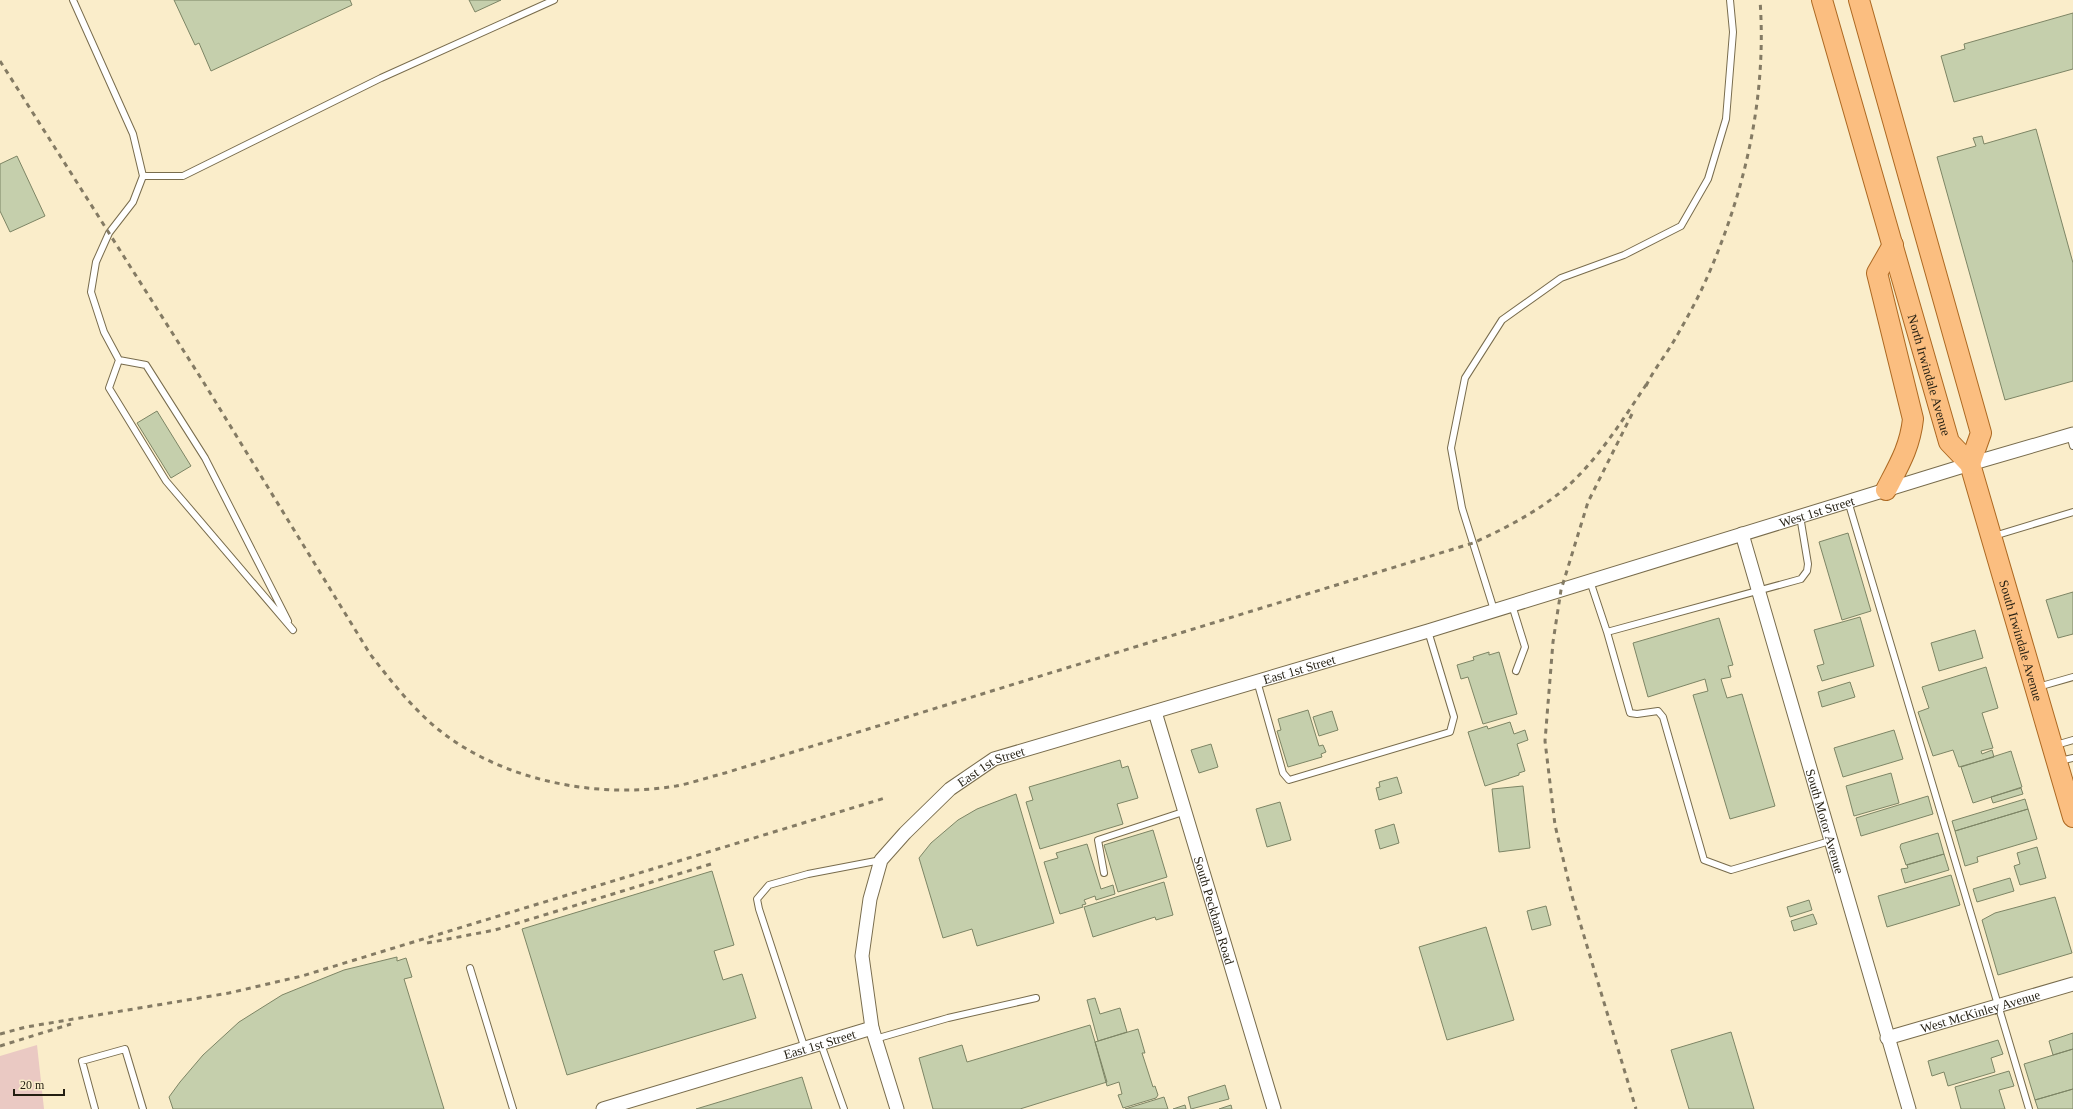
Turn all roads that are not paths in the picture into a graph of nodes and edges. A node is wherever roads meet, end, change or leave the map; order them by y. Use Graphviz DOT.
graph roads {
  1 [pos="73,0"];
  2 [pos="554,0"];
  3 [pos="1730,0"];
  4 [pos="1822,0"];
  5 [pos="1859,0"];
  6 [pos="143,176"];
  7 [pos="1893,245"];
  8 [pos="119,360"];
  9 [pos="2072,438"];
  10 [pos="1970,464"];
  11 [pos="1886,490"];
  12 [pos="1848,501"];
  13 [pos="2073,512"];
  14 [pos="1800,516"];
  15 [pos="1742,534"];
  16 [pos="1991,537"];
  17 [pos="1590,581"];
  18 [pos="1561,590"];
  19 [pos="1758,591"];
  20 [pos="1512,605"];
  21 [pos="1494,610"];
  22 [pos="1428,631"];
  23 [pos="1606,632"];
  24 [pos="1516,671"];
  25 [pos="2073,677"];
  26 [pos="1257,681"];
  27 [pos="2035,688"];
  28 [pos="1155,712"];
  29 [pos="2073,740"];
  30 [pos="2061,755"];
  31 [pos="1186,811"];
  32 [pos="2073,817"];
  33 [pos="1830,841"];
  34 [pos="880,860"];
  35 [pos="1104,873"];
  36 [pos="470,968"];
  37 [pos="2073,984"];
  38 [pos="1036,998"];
  39 [pos="1999,1006"];
  40 [pos="874,1034"];
  41 [pos="1887,1038"];
  42 [pos="821,1044"];
  43 [pos="805,1048"];
  44 [pos="95,1109"];
  45 [pos="143,1109"];
  46 [pos="512,1109"];
  47 [pos="603,1109"];
  48 [pos="844,1109"];
  49 [pos="897,1109"];
  50 [pos="1274,1109"];
  51 [pos="1909,1109"];
  52 [pos="2029,1109"];
  1 -- 6 [label="lane"];
  2 -- 6 [label="lane"];
  3 -- 21 [label="lane"];
  4 -- 7 [label="main road, North Irwindale Avenue"];
  5 -- 10 [label="main road"];
  6 -- 8 [label="lane"];
  7 -- 10 [label="main road, North Irwindale Avenue"];
  7 -- 11 [label="main road"];
  8 -- 8 [label="lane"];
  9 -- 10 [label="street, West 1st Street"];
  10 -- 11 [label="street, West 1st Street"];
  10 -- 16 [label="main road, South Irwindale Avenue"];
  11 -- 12 [label="street, West 1st Street"];
  12 -- 14 [label="street, West 1st Street"];
  12 -- 39 [label="lane"];
  13 -- 16 [label="lane"];
  14 -- 15 [label="street, West 1st Street"];
  14 -- 19 [label="lane"];
  15 -- 17 [label="street, West 1st Street"];
  15 -- 19 [label="street, South Motor Avenue"];
  16 -- 27 [label="main road, South Irwindale Avenue"];
  17 -- 18 [label="street, West 1st Street"];
  17 -- 23 [label="lane"];
  18 -- 20 [label="street, East 1st Street"];
  19 -- 23 [label="lane"];
  19 -- 33 [label="street, South Motor Avenue"];
  20 -- 21 [label="street, East 1st Street"];
  20 -- 24 [label="lane"];
  21 -- 22 [label="street, East 1st Street"];
  22 -- 26 [label="street, East 1st Street"];
  22 -- 26 [label="lane"];
  23 -- 33 [label="lane"];
  25 -- 27 [label="lane"];
  26 -- 28 [label="street, East 1st Street"];
  27 -- 30 [label="main road, South Irwindale Avenue"];
  28 -- 31 [label="street, South Peckham Road"];
  28 -- 34 [label="street, East 1st Street"];
  29 -- 30 [label="lane"];
  30 -- 32 [label="main road, South Irwindale Avenue"];
  31 -- 35 [label="lane"];
  31 -- 50 [label="street, South Peckham Road"];
  33 -- 41 [label="street, South Motor Avenue"];
  34 -- 40 [label="street, East 1st Street"];
  34 -- 43 [label="lane"];
  36 -- 46 [label="lane"];
  37 -- 39 [label="street, West McKinley Avenue"];
  38 -- 40 [label="lane"];
  39 -- 41 [label="street, West McKinley Avenue"];
  39 -- 52 [label="lane"];
  40 -- 42 [label="street, East 1st Street"];
  40 -- 49 [label="street"];
  41 -- 51 [label="street, South Motor Avenue"];
  42 -- 43 [label="street, East 1st Street"];
  42 -- 48 [label="lane"];
  43 -- 47 [label="street, East 1st Street"];
  44 -- 45 [label="lane"];
}
